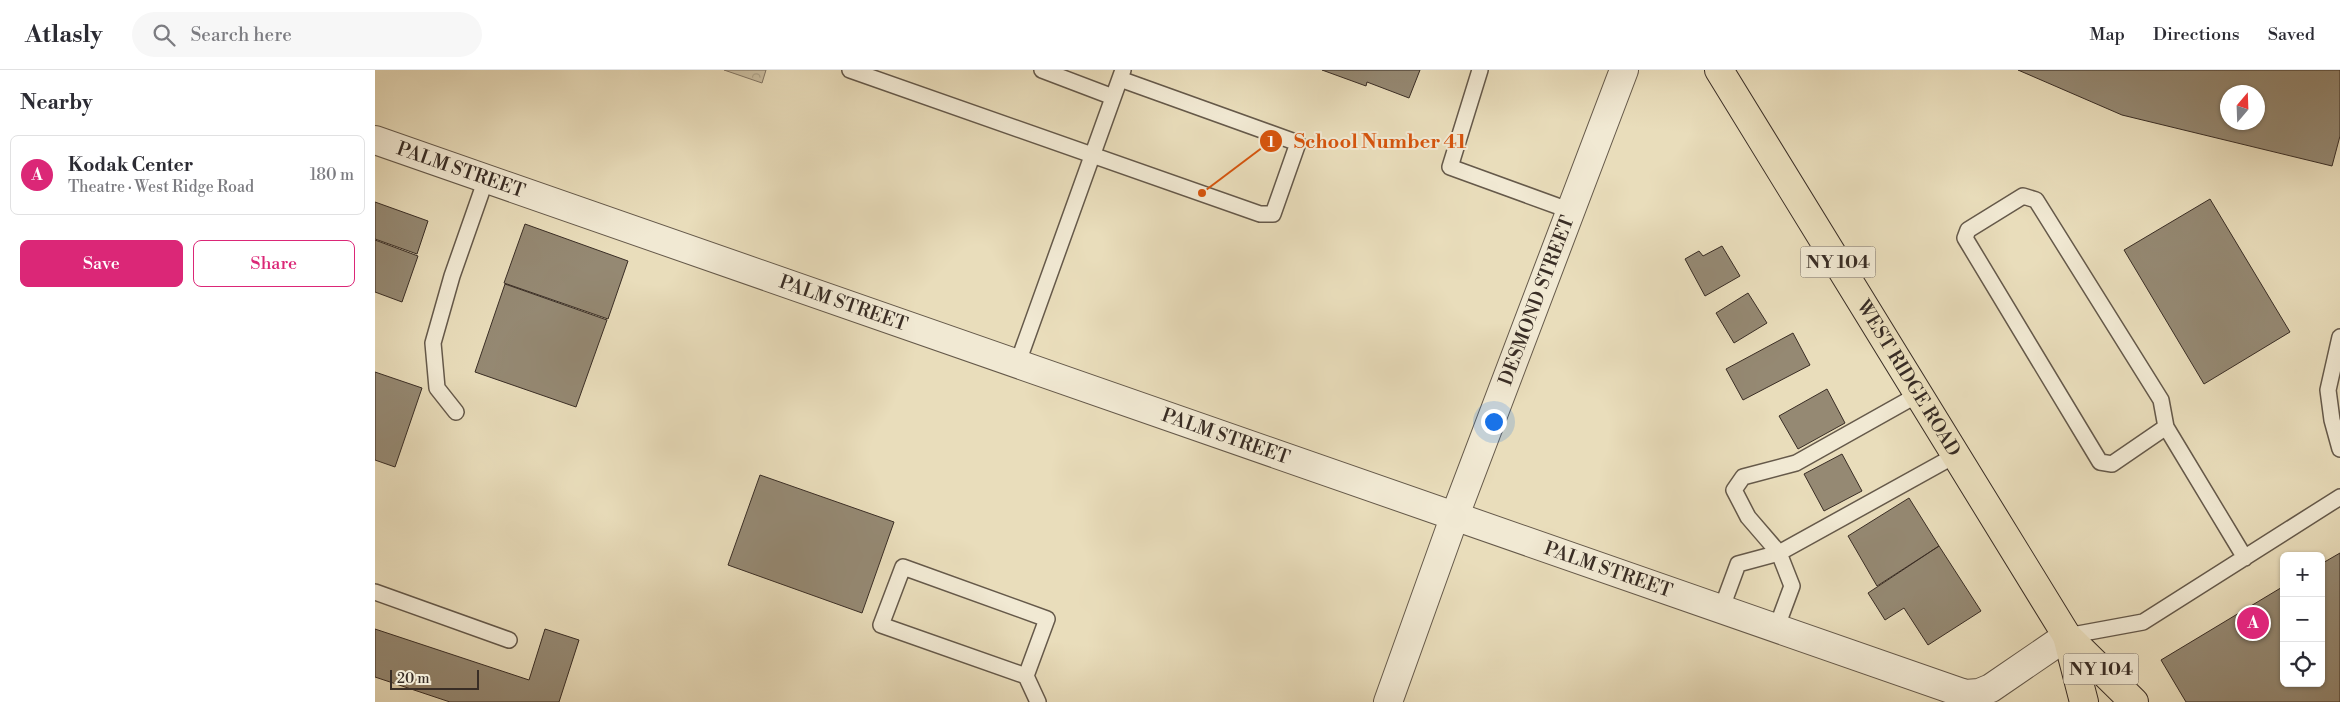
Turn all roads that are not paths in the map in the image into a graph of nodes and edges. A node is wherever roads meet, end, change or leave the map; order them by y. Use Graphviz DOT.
graph roads {
  1 [pos="850,70"];
  2 [pos="1042,70"];
  3 [pos="1480,70"];
  4 [pos="1624,70"];
  5 [pos="1719,70"];
  6 [pos="1121,75"];
  7 [pos="1113,97"];
  8 [pos="375,140"];
  9 [pos="1094,154"];
  10 [pos="487,179"];
  11 [pos="1571,211"];
  12 [pos="2340,337"];
  13 [pos="1017,365"];
  14 [pos="1919,394"];
  15 [pos="456,412"];
  16 [pos="2166,428"];
  17 [pos="2340,449"];
  18 [pos="1957,455"];
  19 [pos="2340,497"];
  20 [pos="1454,518"];
  21 [pos="1779,553"];
  22 [pos="2245,558"];
  23 [pos="375,592"];
  24 [pos="1721,610"];
  25 [pos="1777,629"];
  26 [pos="2067,636"];
  27 [pos="509,640"];
  28 [pos="1027,676"];
  29 [pos="1038,702"];
  30 [pos="1388,702"];
  31 [pos="2084,702"];
  32 [pos="2134,702"];
  1 -- 9 [label="lane"];
  2 -- 7 [label="lane"];
  3 -- 11 [label="lane"];
  4 -- 11 [label="street, DESMOND STREET"];
  5 -- 14 [label="highway, WEST RIDGE ROAD / NY 104"];
  6 -- 7 [label="lane"];
  6 -- 9 [label="lane"];
  7 -- 9 [label="lane"];
  8 -- 10 [label="street, PALM STREET"];
  9 -- 13 [label="lane"];
  10 -- 13 [label="street, PALM STREET"];
  10 -- 15 [label="lane"];
  11 -- 20 [label="street, DESMOND STREET"];
  12 -- 17 [label="lane"];
  13 -- 20 [label="street, PALM STREET"];
  14 -- 18 [label="highway, WEST RIDGE ROAD / NY 104"];
  14 -- 21 [label="lane"];
  16 -- 16 [label="lane"];
  16 -- 22 [label="lane"];
  18 -- 21 [label="lane"];
  18 -- 26 [label="highway, WEST RIDGE ROAD / NY 104"];
  19 -- 22 [label="lane"];
  20 -- 24 [label="street, PALM STREET"];
  20 -- 30 [label="street, DESMOND STREET"];
  21 -- 24 [label="lane"];
  21 -- 25 [label="lane"];
  22 -- 26 [label="lane"];
  23 -- 27 [label="lane"];
  24 -- 25 [label="street, PALM STREET"];
  25 -- 26 [label="street, PALM STREET"];
  26 -- 31 [label="highway, WEST RIDGE ROAD / NY 104"];
  26 -- 32 [label="highway, WEST RIDGE ROAD / NY 104"];
  28 -- 28 [label="lane"];
  28 -- 29 [label="lane"];
}
